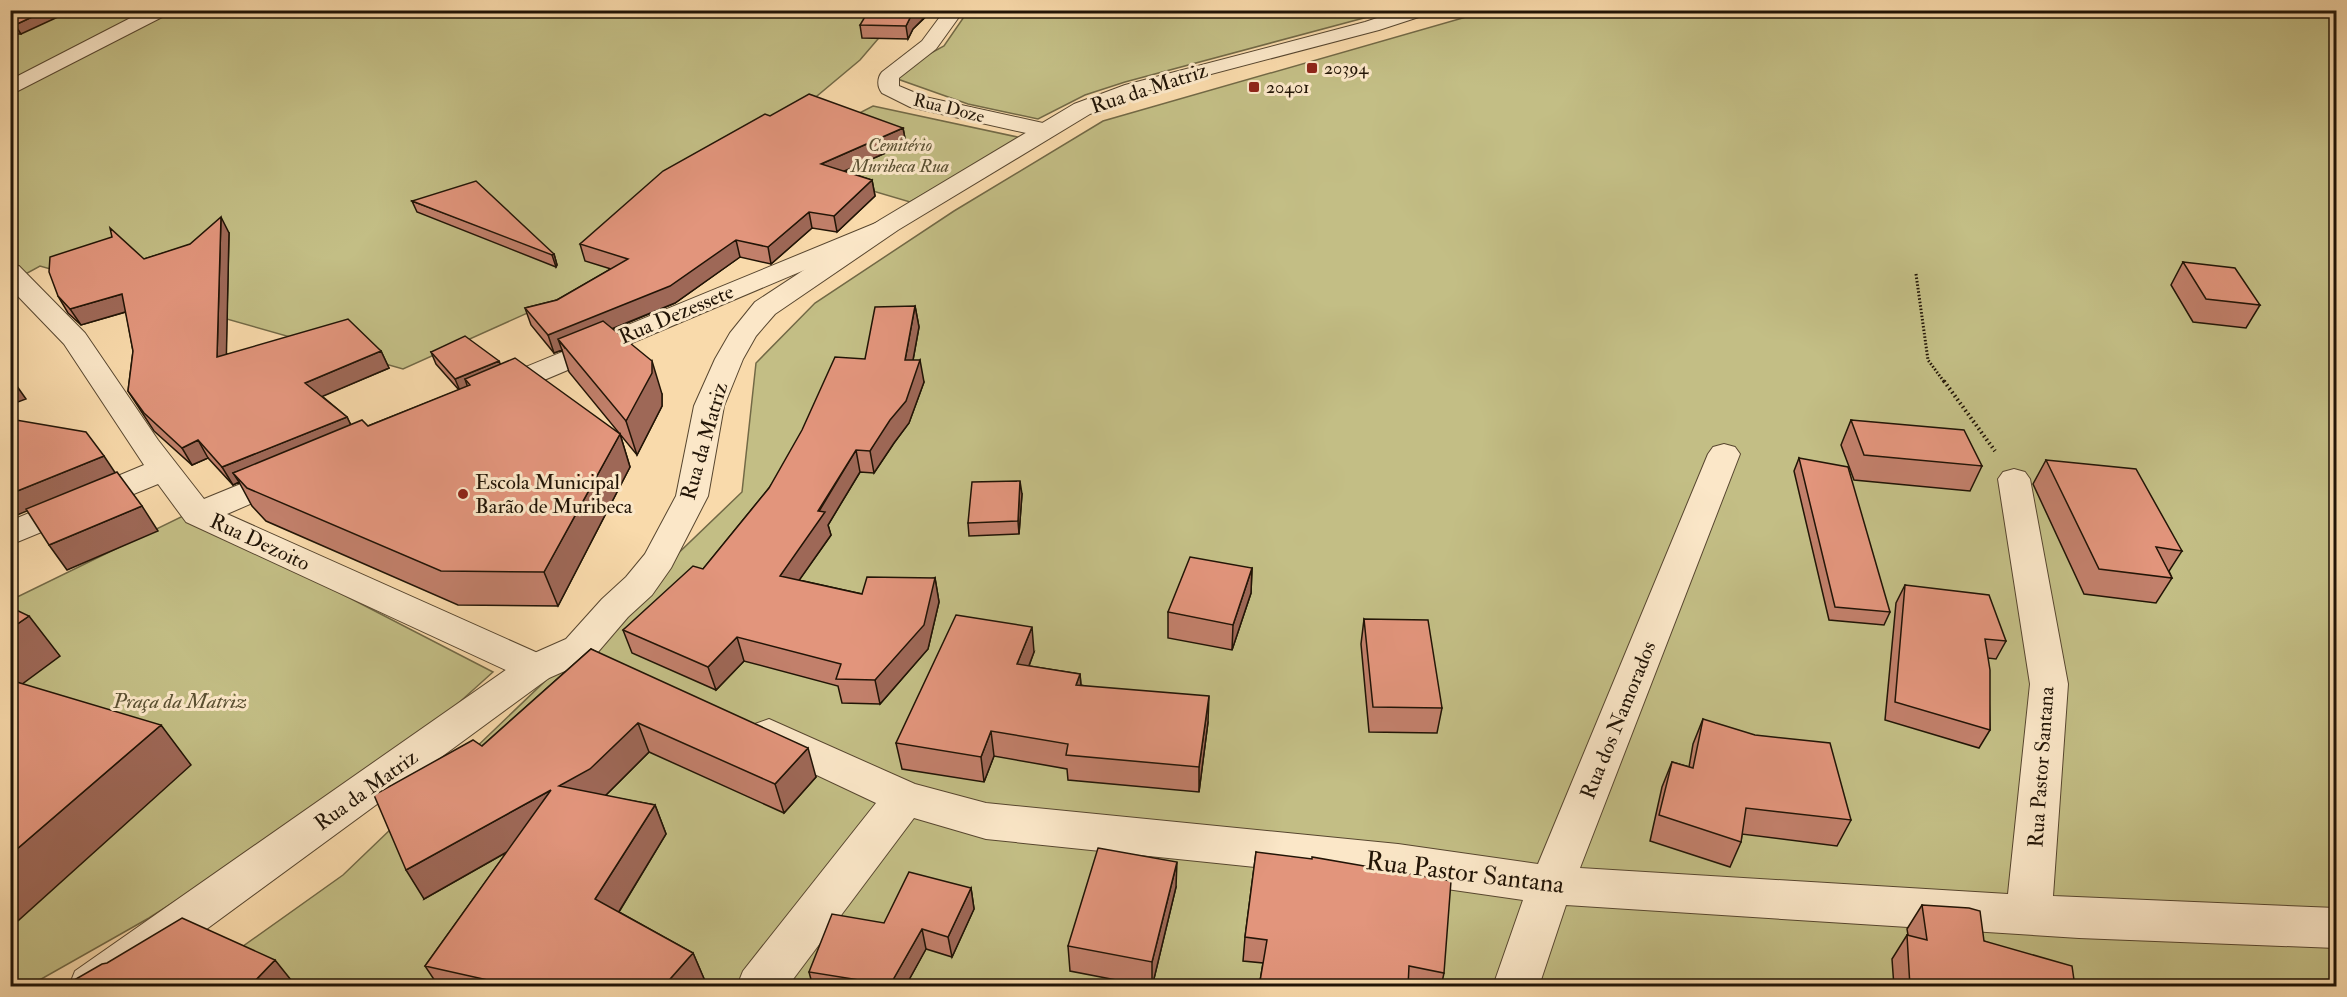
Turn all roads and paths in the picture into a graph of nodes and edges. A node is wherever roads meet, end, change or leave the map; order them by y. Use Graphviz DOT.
graph roads {
  1 [pos="161,10"];
  2 [pos="955,10"];
  3 [pos="1421,10"];
  4 [pos="10,89"];
  5 [pos="1044,130"];
  6 [pos="889,225"];
  7 [pos="10,272"];
  8 [pos="1916,274"];
  9 [pos="472,399"];
  10 [pos="1724,454"];
  11 [pos="308,468"];
  12 [pos="164,469"];
  13 [pos="2014,479"];
  14 [pos="198,514"];
  15 [pos="10,534"];
  16 [pos="579,649"];
  17 [pos="619,666"];
  18 [pos="536,668"];
  19 [pos="733,718"];
  20 [pos="905,798"];
  21 [pos="1551,885"];
  22 [pos="2029,914"];
  23 [pos="2337,928"];
  24 [pos="92,987"];
  25 [pos="760,987"];
  26 [pos="1516,987"];
  1 -- 4 [label="street"];
  2 -- 5 [label="street, Rua Doze"];
  3 -- 5 [label="street, Rua da Matriz"];
  5 -- 6 [label="street, Rua da Matriz"];
  6 -- 9 [label="street, Rua Dezessete"];
  6 -- 16 [label="street, Rua da Matriz"];
  7 -- 12 [label="street, Rua Dezoito"];
  8 -- 13 [label="path"];
  10 -- 21 [label="street, Rua dos Namorados"];
  11 -- 14 [label="street"];
  12 -- 14 [label="street, Rua Dezoito"];
  12 -- 15 [label="street"];
  13 -- 22 [label="street, Rua Pastor Santana"];
  14 -- 18 [label="street, Rua Dezoito"];
  16 -- 17 [label="street"];
  16 -- 18 [label="street, Rua da Matriz"];
  18 -- 24 [label="street, Rua da Matriz"];
  19 -- 20 [label="street, Rua Pastor Santana"];
  20 -- 21 [label="street, Rua Pastor Santana"];
  20 -- 25 [label="street"];
  21 -- 22 [label="street, Rua Pastor Santana"];
  21 -- 26 [label="street, Rua dos Namorados"];
  22 -- 23 [label="street, Rua Pastor Santana"];
}
